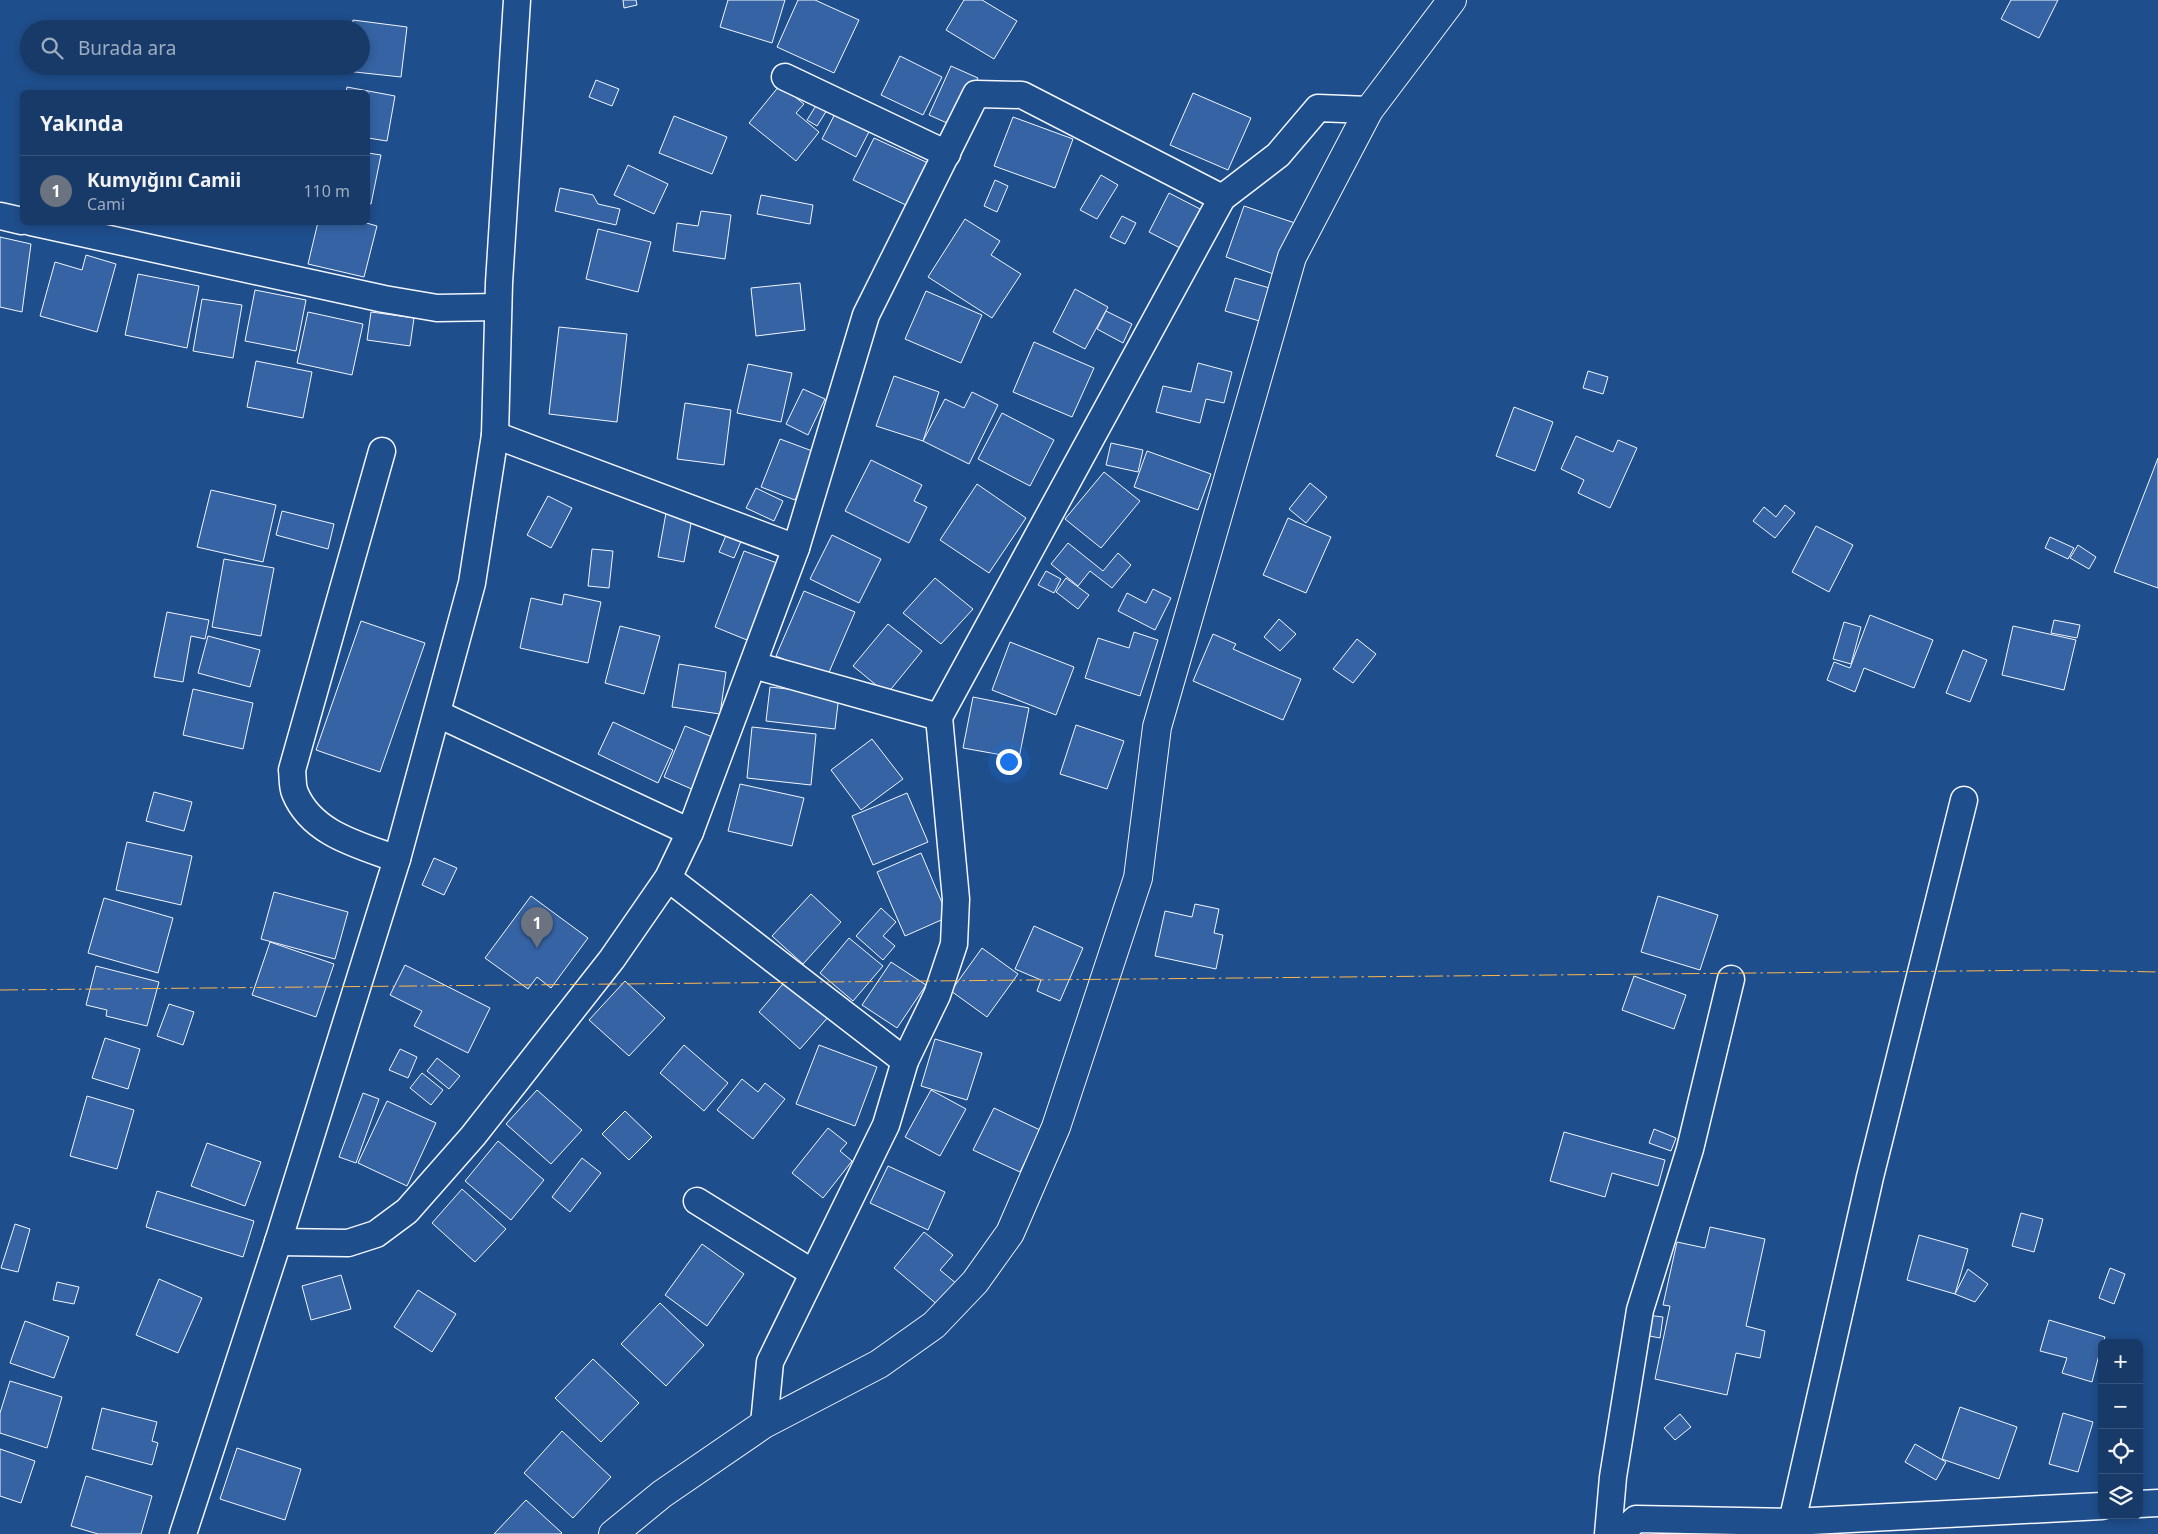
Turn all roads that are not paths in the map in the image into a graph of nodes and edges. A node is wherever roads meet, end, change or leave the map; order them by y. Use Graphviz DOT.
graph roads {
  1 [pos="517,0"];
  2 [pos="1452,0"];
  3 [pos="785,77"];
  4 [pos="1369,110"];
  5 [pos="947,154"];
  6 [pos="1222,198"];
  7 [pos="0,216"];
  8 [pos="20,221"];
  9 [pos="45,225"];
  10 [pos="498,307"];
  11 [pos="495,435"];
  12 [pos="382,451"];
  13 [pos="796,548"];
  14 [pos="753,665"];
  15 [pos="438,714"];
  16 [pos="939,717"];
  17 [pos="1964,800"];
  18 [pos="690,832"];
  19 [pos="397,859"];
  20 [pos="668,878"];
  21 [pos="1731,979"];
  22 [pos="905,1061"];
  23 [pos="697,1201"];
  24 [pos="278,1242"];
  25 [pos="813,1273"];
  26 [pos="764,1424"];
  27 [pos="2158,1503"];
  28 [pos="2143,1504"];
  29 [pos="2098,1506"];
  30 [pos="1792,1522"];
  31 [pos="183,1534"];
  32 [pos="613,1534"];
  33 [pos="1608,1534"];
  34 [pos="1620,1534"];
  1 -- 10 [label="street"];
  2 -- 4 [label="street"];
  3 -- 5 [label="street"];
  4 -- 6 [label="street"];
  4 -- 26 [label="street"];
  5 -- 6 [label="street"];
  5 -- 13 [label="street"];
  6 -- 16 [label="street"];
  7 -- 8 [label="street"];
  9 -- 10 [label="street"];
  10 -- 11 [label="street"];
  11 -- 13 [label="street"];
  11 -- 15 [label="street"];
  12 -- 19 [label="street"];
  13 -- 14 [label="street"];
  14 -- 16 [label="street"];
  14 -- 18 [label="street"];
  15 -- 18 [label="street"];
  15 -- 19 [label="street"];
  16 -- 22 [label="street"];
  17 -- 30 [label="street"];
  18 -- 20 [label="street"];
  19 -- 24 [label="street"];
  20 -- 22 [label="street"];
  20 -- 24 [label="street"];
  21 -- 33 [label="street"];
  22 -- 25 [label="street"];
  23 -- 25 [label="street"];
  24 -- 31 [label="street"];
  25 -- 26 [label="street"];
  26 -- 32 [label="street"];
  27 -- 28 [label="street"];
  29 -- 30 [label="street"];
  30 -- 34 [label="street"];
}
